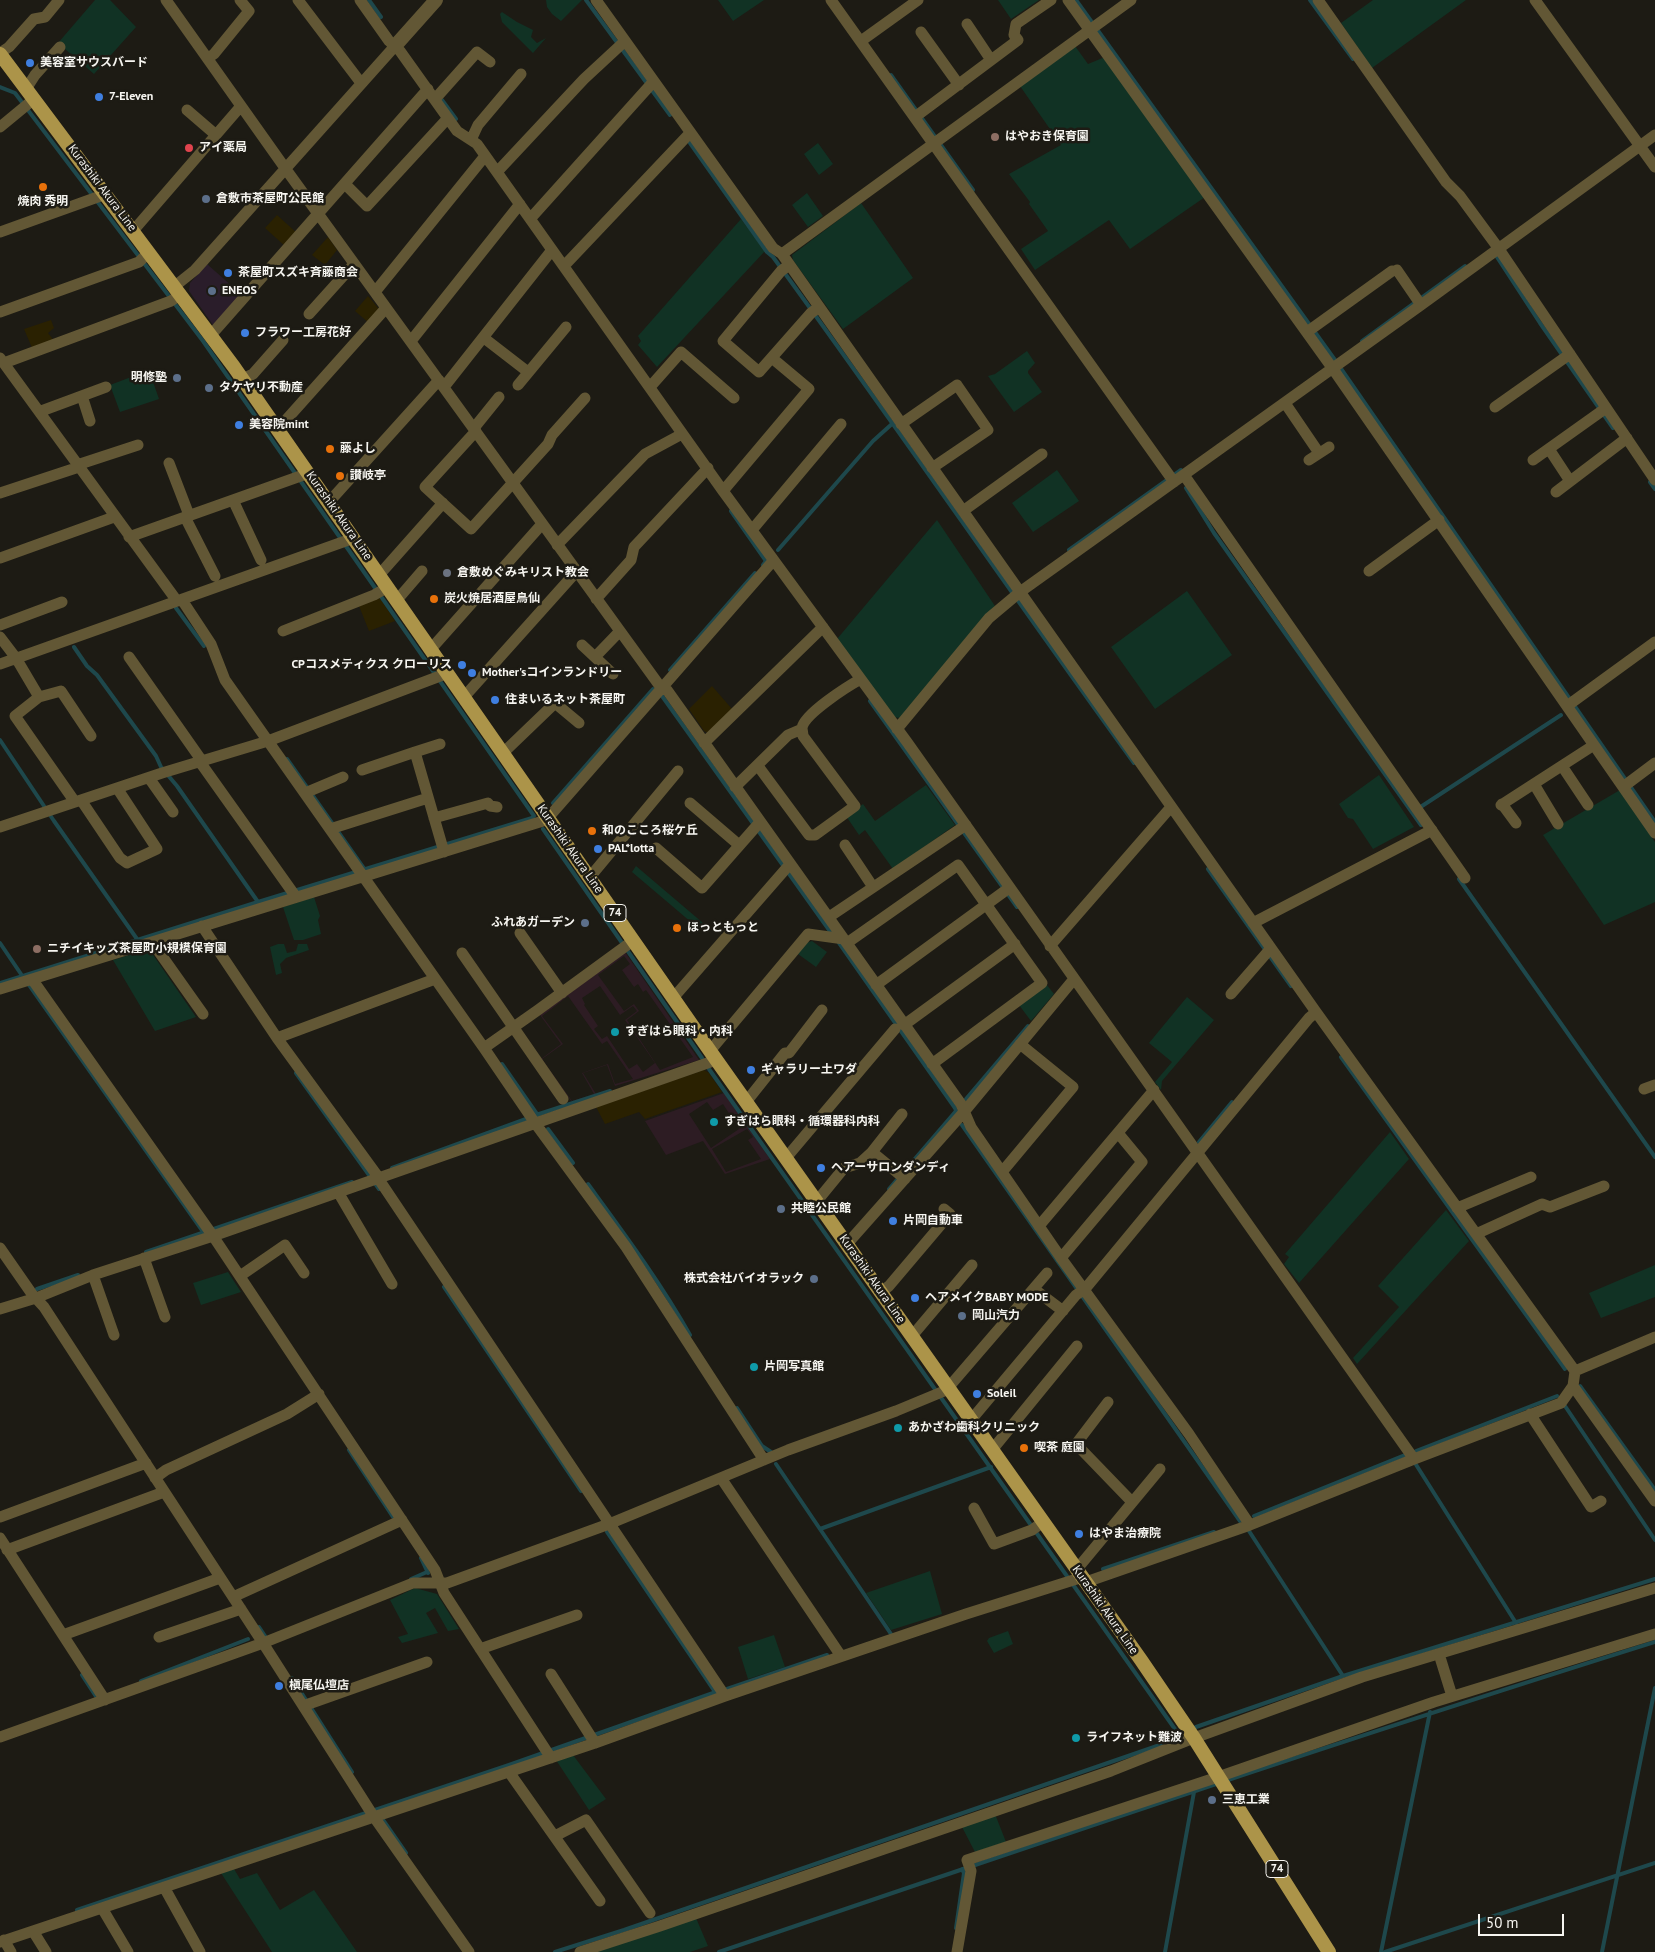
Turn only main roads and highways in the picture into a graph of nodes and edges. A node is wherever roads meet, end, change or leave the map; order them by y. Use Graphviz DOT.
graph roads {
  1 [pos="0,54"];
  2 [pos="1328,1952"];
  1 -- 2 [label="main road, Kurashiki Akura Line / 74"];
}
